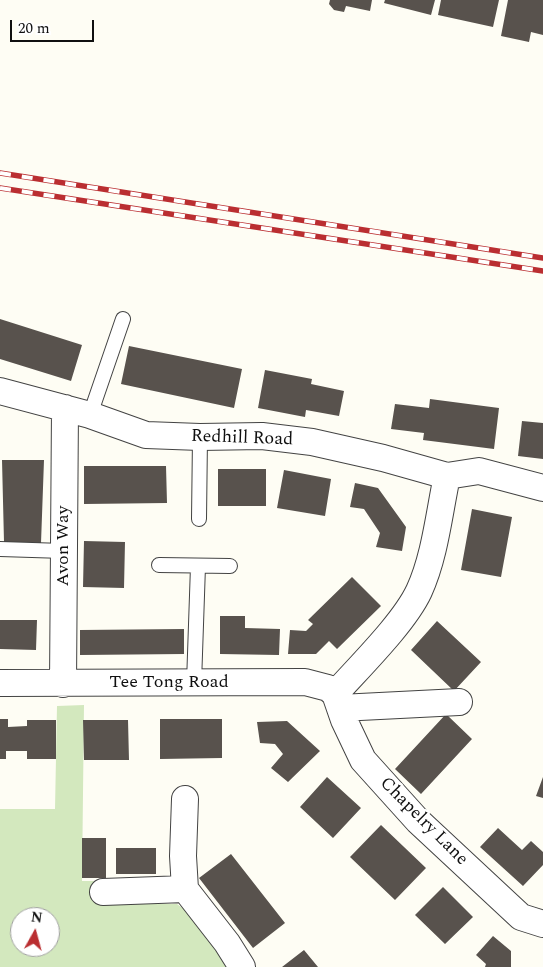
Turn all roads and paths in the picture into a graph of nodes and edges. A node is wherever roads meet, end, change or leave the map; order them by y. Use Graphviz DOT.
graph roads {
  1 [pos="123,319"];
  2 [pos="0,391"];
  3 [pos="64,408"];
  4 [pos="90,415"];
  5 [pos="200,438"];
  6 [pos="447,476"];
  7 [pos="543,488"];
  8 [pos="198,519"];
  9 [pos="0,548"];
  10 [pos="64,551"];
  11 [pos="159,566"];
  12 [pos="198,566"];
  13 [pos="230,566"];
  14 [pos="0,683"];
  15 [pos="194,683"];
  16 [pos="64,684"];
  17 [pos="337,701"];
  18 [pos="459,702"];
  19 [pos="185,799"];
  20 [pos="185,889"];
  21 [pos="103,892"];
  22 [pos="543,924"];
  23 [pos="242,967"];
  1 -- 4 [label="lane"];
  2 -- 3 [label="street, Redhill Road"];
  3 -- 4 [label="street, Redhill Road"];
  3 -- 10 [label="street, Avon Way"];
  4 -- 5 [label="street, Redhill Road"];
  5 -- 6 [label="street, Redhill Road"];
  5 -- 8 [label="lane"];
  6 -- 7 [label="street, Redhill Road"];
  6 -- 17 [label="street"];
  9 -- 10 [label="lane"];
  10 -- 16 [label="street, Avon Way"];
  11 -- 12 [label="lane"];
  12 -- 13 [label="lane"];
  12 -- 15 [label="lane"];
  14 -- 16 [label="street, Tee Tong Road"];
  15 -- 16 [label="street, Tee Tong Road"];
  15 -- 17 [label="street, Tee Tong Road"];
  17 -- 18 [label="street"];
  17 -- 22 [label="street, Chapelry Lane"];
  19 -- 20 [label="street"];
  20 -- 21 [label="street"];
  20 -- 23 [label="street"];
}
